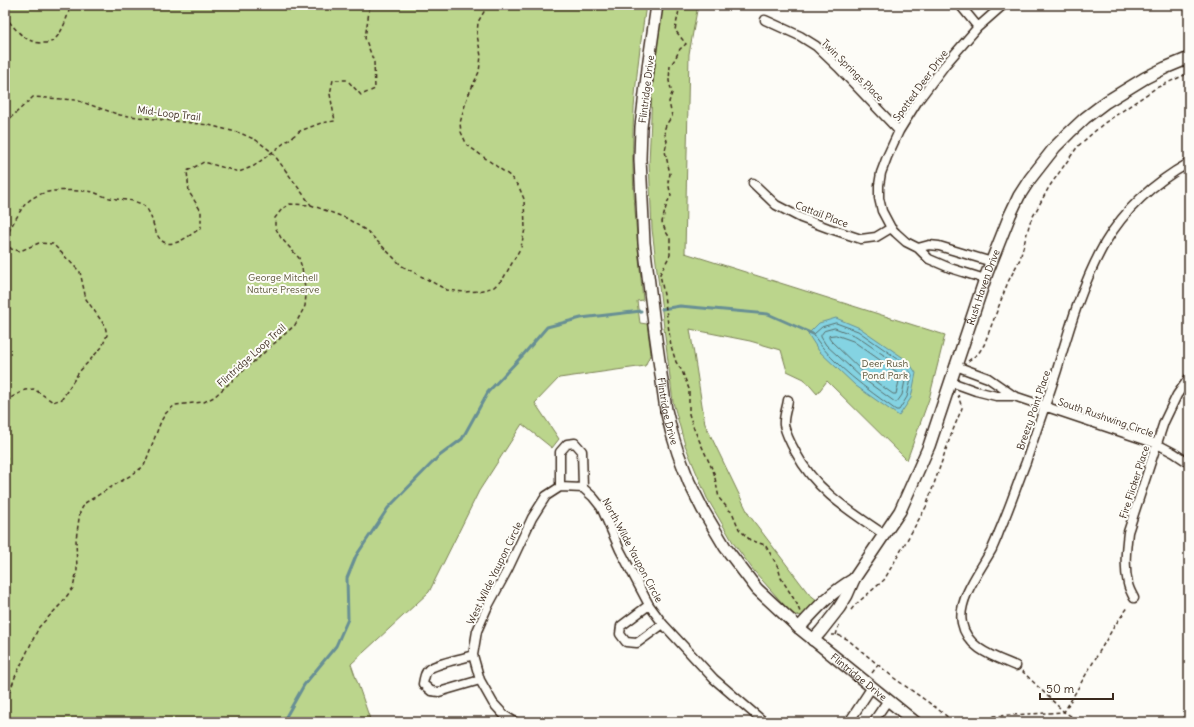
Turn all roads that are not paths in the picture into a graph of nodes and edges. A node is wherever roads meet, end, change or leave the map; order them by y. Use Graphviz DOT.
graph roads {
  1 [pos="657,5"];
  2 [pos="960,5"];
  3 [pos="1003,5"];
  4 [pos="765,20"];
  5 [pos="978,27"];
  6 [pos="1189,58"];
  7 [pos="899,131"];
  8 [pos="1189,162"];
  9 [pos="753,183"];
  10 [pos="891,228"];
  11 [pos="918,248"];
  12 [pos="992,262"];
  13 [pos="985,279"];
  14 [pos="960,368"];
  15 [pos="1189,378"];
  16 [pos="955,383"];
  17 [pos="1014,396"];
  18 [pos="788,400"];
  19 [pos="1045,407"];
  20 [pos="1157,444"];
  21 [pos="1189,463"];
  22 [pos="560,487"];
  23 [pos="583,488"];
  24 [pos="885,535"];
  25 [pos="854,579"];
  26 [pos="1134,598"];
  27 [pos="649,605"];
  28 [pos="663,624"];
  29 [pos="799,628"];
  30 [pos="813,640"];
  31 [pos="473,656"];
  32 [pos="1016,666"];
  33 [pos="480,680"];
  34 [pos="872,687"];
  35 [pos="888,700"];
  36 [pos="515,722"];
  37 [pos="764,722"];
  38 [pos="849,722"];
  39 [pos="873,722"];
  40 [pos="915,722"];
  1 -- 29 [label="street, Flintridge Drive"];
  2 -- 5 [label="street"];
  3 -- 5 [label="street, Spotted Deer Drive"];
  4 -- 7 [label="street, Twin Springs Place"];
  5 -- 7 [label="street, Spotted Deer Drive"];
  6 -- 12 [label="street, Rush Haven Drive"];
  7 -- 10 [label="street, Spotted Deer Drive"];
  8 -- 19 [label="street, Breezy Point Place"];
  9 -- 10 [label="street, Cattail Place"];
  10 -- 11 [label="street, Spotted Deer Drive"];
  11 -- 12 [label="street"];
  11 -- 13 [label="street, Spotted Deer Drive"];
  12 -- 13 [label="street, Rush Haven Drive"];
  13 -- 14 [label="street, Rush Haven Drive"];
  14 -- 16 [label="street, Rush Haven Drive"];
  14 -- 17 [label="street, South Rushwing Circle"];
  15 -- 20 [label="street, Fire Flicker Place"];
  16 -- 17 [label="street, South Rushwing Circle"];
  16 -- 24 [label="street, Rush Haven Drive"];
  17 -- 19 [label="street, South Rushwing Circle"];
  18 -- 24 [label="street"];
  19 -- 20 [label="street, South Rushwing Circle"];
  19 -- 32 [label="street, Breezy Point Place"];
  20 -- 21 [label="street, South Rushwing Circle"];
  20 -- 26 [label="street, Fire Flicker Place"];
  22 -- 23 [label="street"];
  22 -- 23 [label="street"];
  22 -- 31 [label="street, West Wilde Yaupon Circle"];
  23 -- 27 [label="street, North Wilde Yaupon Circle"];
  24 -- 25 [label="street, Rush Haven Drive"];
  25 -- 29 [label="street, Rush Haven Drive"];
  25 -- 30 [label="street, Rush Haven Drive"];
  27 -- 28 [label="street, North Wilde Yaupon Circle"];
  27 -- 28 [label="street"];
  28 -- 37 [label="street, North Wilde Yaupon Circle"];
  29 -- 30 [label="street, Flintridge Drive"];
  30 -- 34 [label="street, Flintridge Drive"];
  31 -- 33 [label="street, West Wilde Yaupon Circle"];
  31 -- 33 [label="street"];
  33 -- 36 [label="street, West Wilde Yaupon Circle"];
  34 -- 35 [label="street, Flintridge Drive"];
  34 -- 38 [label="street"];
  35 -- 39 [label="street"];
  35 -- 40 [label="street, Flintridge Drive"];
}
